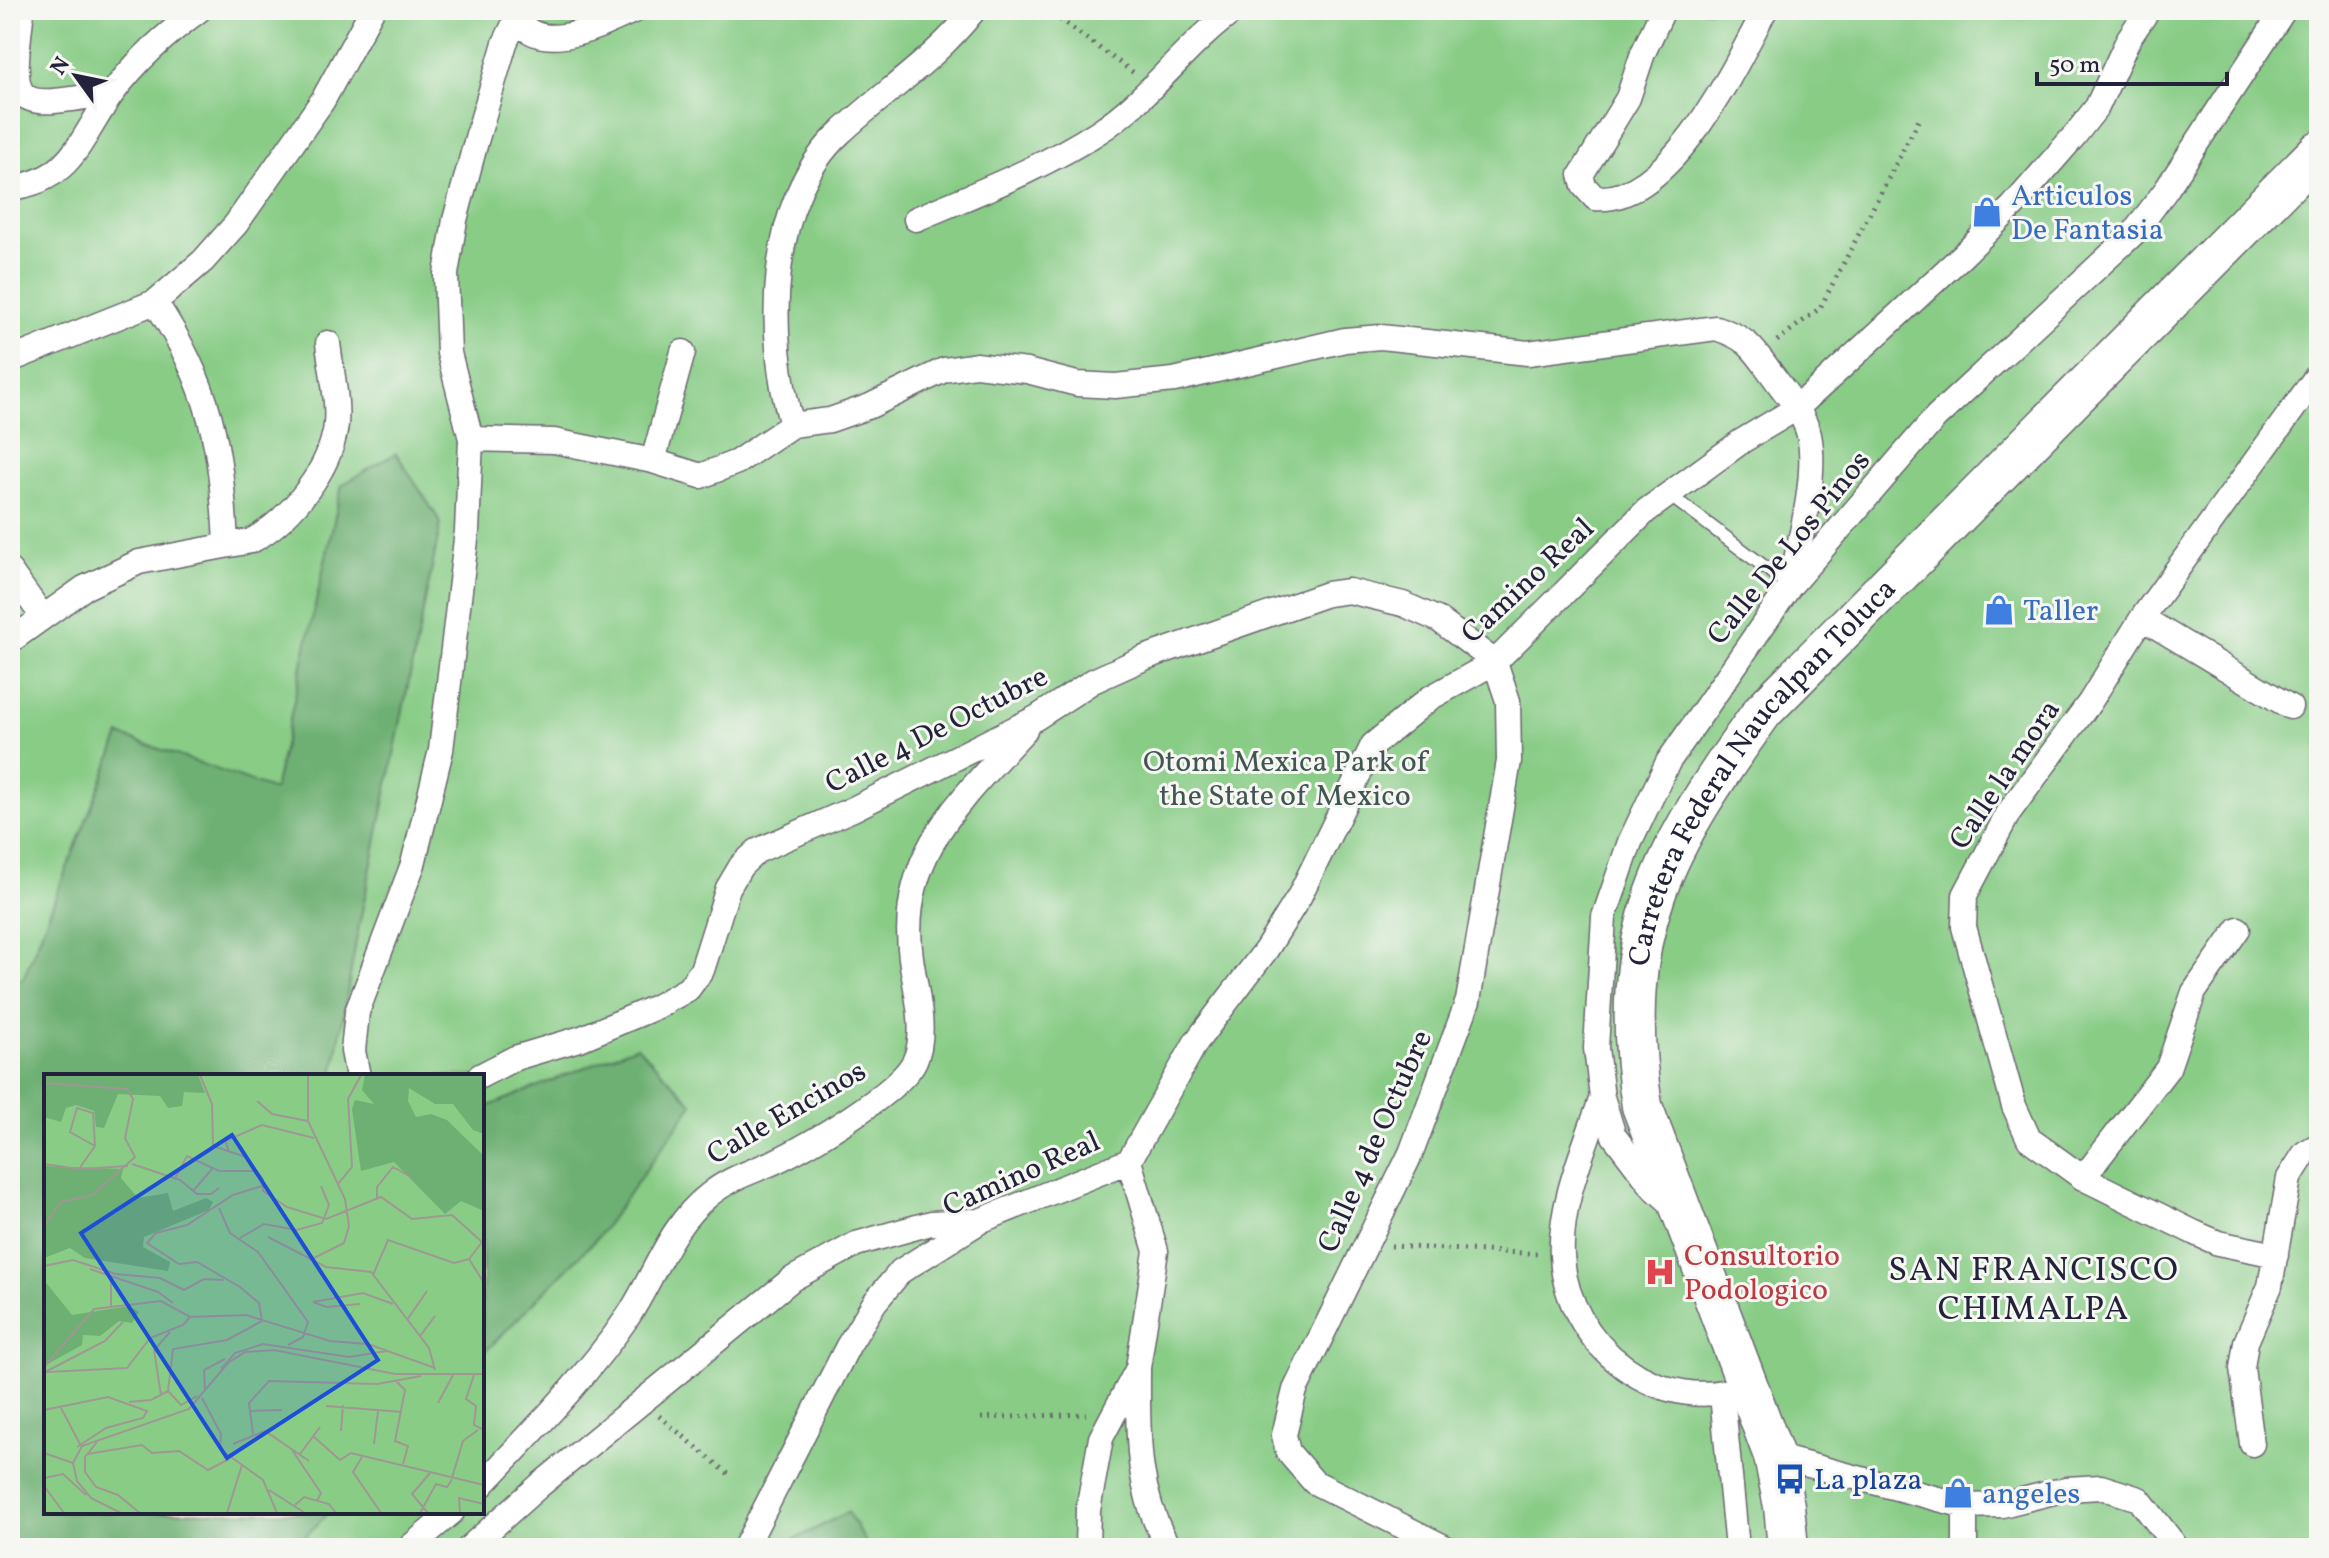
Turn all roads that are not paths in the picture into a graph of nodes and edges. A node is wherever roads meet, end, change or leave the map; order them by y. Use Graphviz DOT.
graph roads {
  1 [pos="22,10"];
  2 [pos="199,10"];
  3 [pos="372,10"];
  4 [pos="635,10"];
  5 [pos="974,10"];
  6 [pos="1235,10"];
  7 [pos="1663,10"];
  8 [pos="1765,10"];
  9 [pos="2148,10"];
  10 [pos="2284,10"];
  11 [pos="514,15"];
  12 [pos="112,93"];
  13 [pos="2319,151"];
  14 [pos="10,188"];
  15 [pos="916,219"];
  16 [pos="155,302"];
  17 [pos="328,343"];
  18 [pos="683,352"];
  19 [pos="10,360"];
  20 [pos="2319,373"];
  21 [pos="1797,408"];
  22 [pos="792,425"];
  23 [pos="471,439"];
  24 [pos="653,461"];
  25 [pos="1668,494"];
  26 [pos="226,544"];
  27 [pos="10,571"];
  28 [pos="1790,586"];
  29 [pos="43,617"];
  30 [pos="2142,618"];
  31 [pos="10,641"];
  32 [pos="1495,662"];
  33 [pos="2290,707"];
  34 [pos="1036,718"];
  35 [pos="2238,929"];
  36 [pos="358,1074"];
  37 [pos="484,1074"];
  38 [pos="1602,1097"];
  39 [pos="2319,1145"];
  40 [pos="1129,1161"];
  41 [pos="2083,1178"];
  42 [pos="1679,1211"];
  43 [pos="982,1220"];
  44 [pos="2276,1255"];
  45 [pos="1138,1368"];
  46 [pos="1734,1390"];
  47 [pos="2252,1444"];
  48 [pos="1774,1456"];
  49 [pos="484,1483"];
  50 [pos="1965,1506"];
  51 [pos="450,1514"];
  52 [pos="409,1548"];
  53 [pos="470,1548"];
  54 [pos="745,1548"];
  55 [pos="1087,1548"];
  56 [pos="1169,1548"];
  57 [pos="1446,1548"];
  58 [pos="1737,1548"];
  59 [pos="1788,1548"];
  60 [pos="1965,1548"];
  61 [pos="2177,1548"];
  1 -- 12 [label="street"];
  2 -- 12 [label="street"];
  3 -- 16 [label="street"];
  4 -- 11 [label="street"];
  5 -- 22 [label="street"];
  6 -- 15 [label="street"];
  7 -- 8 [label="street"];
  9 -- 21 [label="street, Camino Real"];
  10 -- 28 [label="street, Calle De Los Pinos"];
  11 -- 23 [label="street"];
  12 -- 14 [label="street"];
  13 -- 42 [label="main road, Carretera Federal Naucalpan Toluca"];
  16 -- 19 [label="street"];
  16 -- 26 [label="street"];
  17 -- 26 [label="street"];
  18 -- 24 [label="street"];
  20 -- 30 [label="street, Calle la mora"];
  21 -- 22 [label="street"];
  21 -- 25 [label="street, Camino Real"];
  21 -- 28 [label="street"];
  22 -- 24 [label="street"];
  23 -- 24 [label="street"];
  23 -- 36 [label="street"];
  25 -- 28 [label="lane"];
  25 -- 32 [label="street, Camino Real"];
  26 -- 29 [label="street"];
  27 -- 29 [label="street"];
  28 -- 38 [label="street, Calle De Los Pinos"];
  29 -- 31 [label="street"];
  30 -- 33 [label="street"];
  30 -- 41 [label="street, Calle la mora"];
  32 -- 34 [label="street, Calle 4 De Octubre"];
  32 -- 40 [label="street, Camino Real"];
  32 -- 57 [label="street, Calle 4 de Octubre"];
  34 -- 37 [label="street, Calle 4 De Octubre"];
  34 -- 49 [label="street, Calle Encinos"];
  35 -- 41 [label="street"];
  38 -- 42 [label="street, Calle De Los Pinos"];
  38 -- 46 [label="street"];
  39 -- 44 [label="street"];
  40 -- 43 [label="street, Camino Real"];
  40 -- 45 [label="street"];
  41 -- 44 [label="street, Calle la mora"];
  42 -- 46 [label="main road, Carretera Federal Naucalpan Toluca"];
  43 -- 53 [label="street"];
  43 -- 54 [label="street, Camino Real"];
  44 -- 47 [label="street"];
  45 -- 55 [label="street"];
  45 -- 56 [label="street"];
  46 -- 48 [label="main road, Carretera Federal Naucalpan Toluca"];
  46 -- 58 [label="street"];
  48 -- 50 [label="street"];
  48 -- 59 [label="main road, Carretera Federal Naucalpan Toluca"];
  50 -- 60 [label="street"];
  50 -- 61 [label="street"];
  51 -- 52 [label="street"];
}
